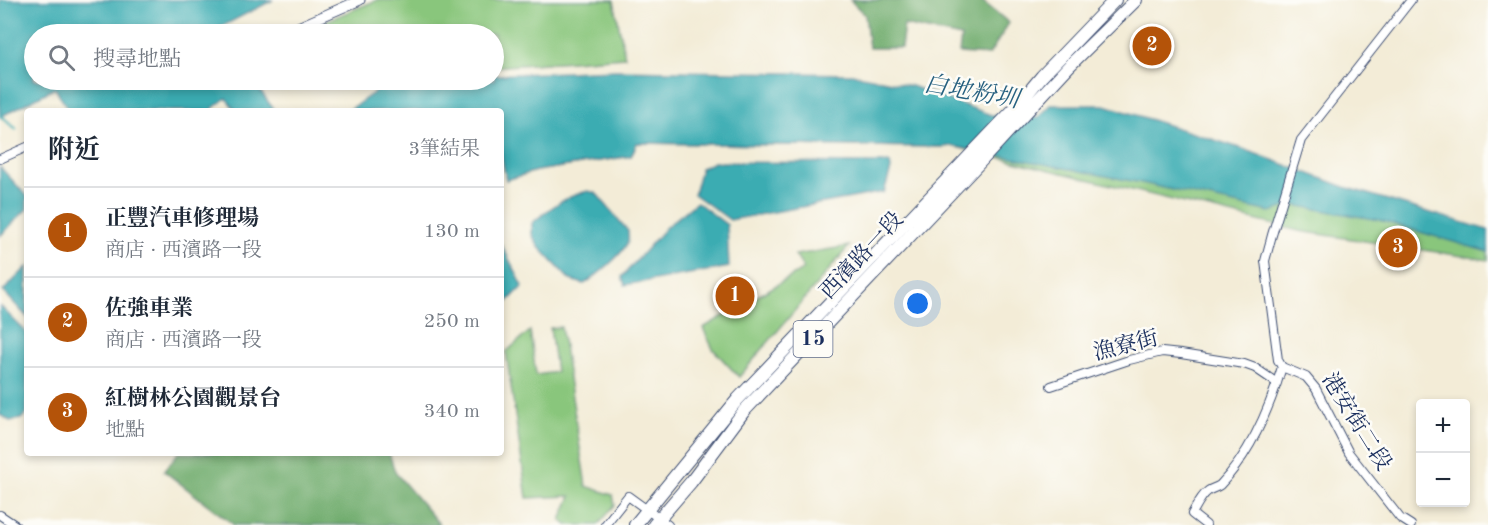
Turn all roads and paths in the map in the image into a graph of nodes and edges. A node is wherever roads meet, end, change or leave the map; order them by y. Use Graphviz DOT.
graph roads {
  1 [pos="360,0"];
  2 [pos="1114,0"];
  3 [pos="1136,0"];
  4 [pos="1411,0"];
  5 [pos="305,24"];
  6 [pos="1022,110"];
  7 [pos="24,148"];
  8 [pos="0,159"];
  9 [pos="1282,367"];
  10 [pos="1277,383"];
  11 [pos="1051,386"];
  12 [pos="648,511"];
  13 [pos="0,515"];
  14 [pos="661,523"];
  15 [pos="15,525"];
  16 [pos="605,525"];
  17 [pos="635,525"];
  18 [pos="1206,525"];
  19 [pos="1411,525"];
  1 -- 5 [label="street"];
  2 -- 6 [label="main road, 15"];
  3 -- 6 [label="main road, 15"];
  4 -- 9 [label="street"];
  6 -- 12 [label="main road, 西濱路一段 / 15"];
  6 -- 14 [label="main road, 西濱路一段 / 15"];
  7 -- 8 [label="street"];
  9 -- 10 [label="street"];
  9 -- 19 [label="street, 港安街二段"];
  10 -- 11 [label="street, 漁寮街"];
  10 -- 18 [label="street"];
  12 -- 14 [label="street, 西濱路一段"];
  12 -- 16 [label="street, 西濱路一段"];
  12 -- 17 [label="main road, 西濱路一段 / 15"];
  13 -- 15 [label="street"];
}
